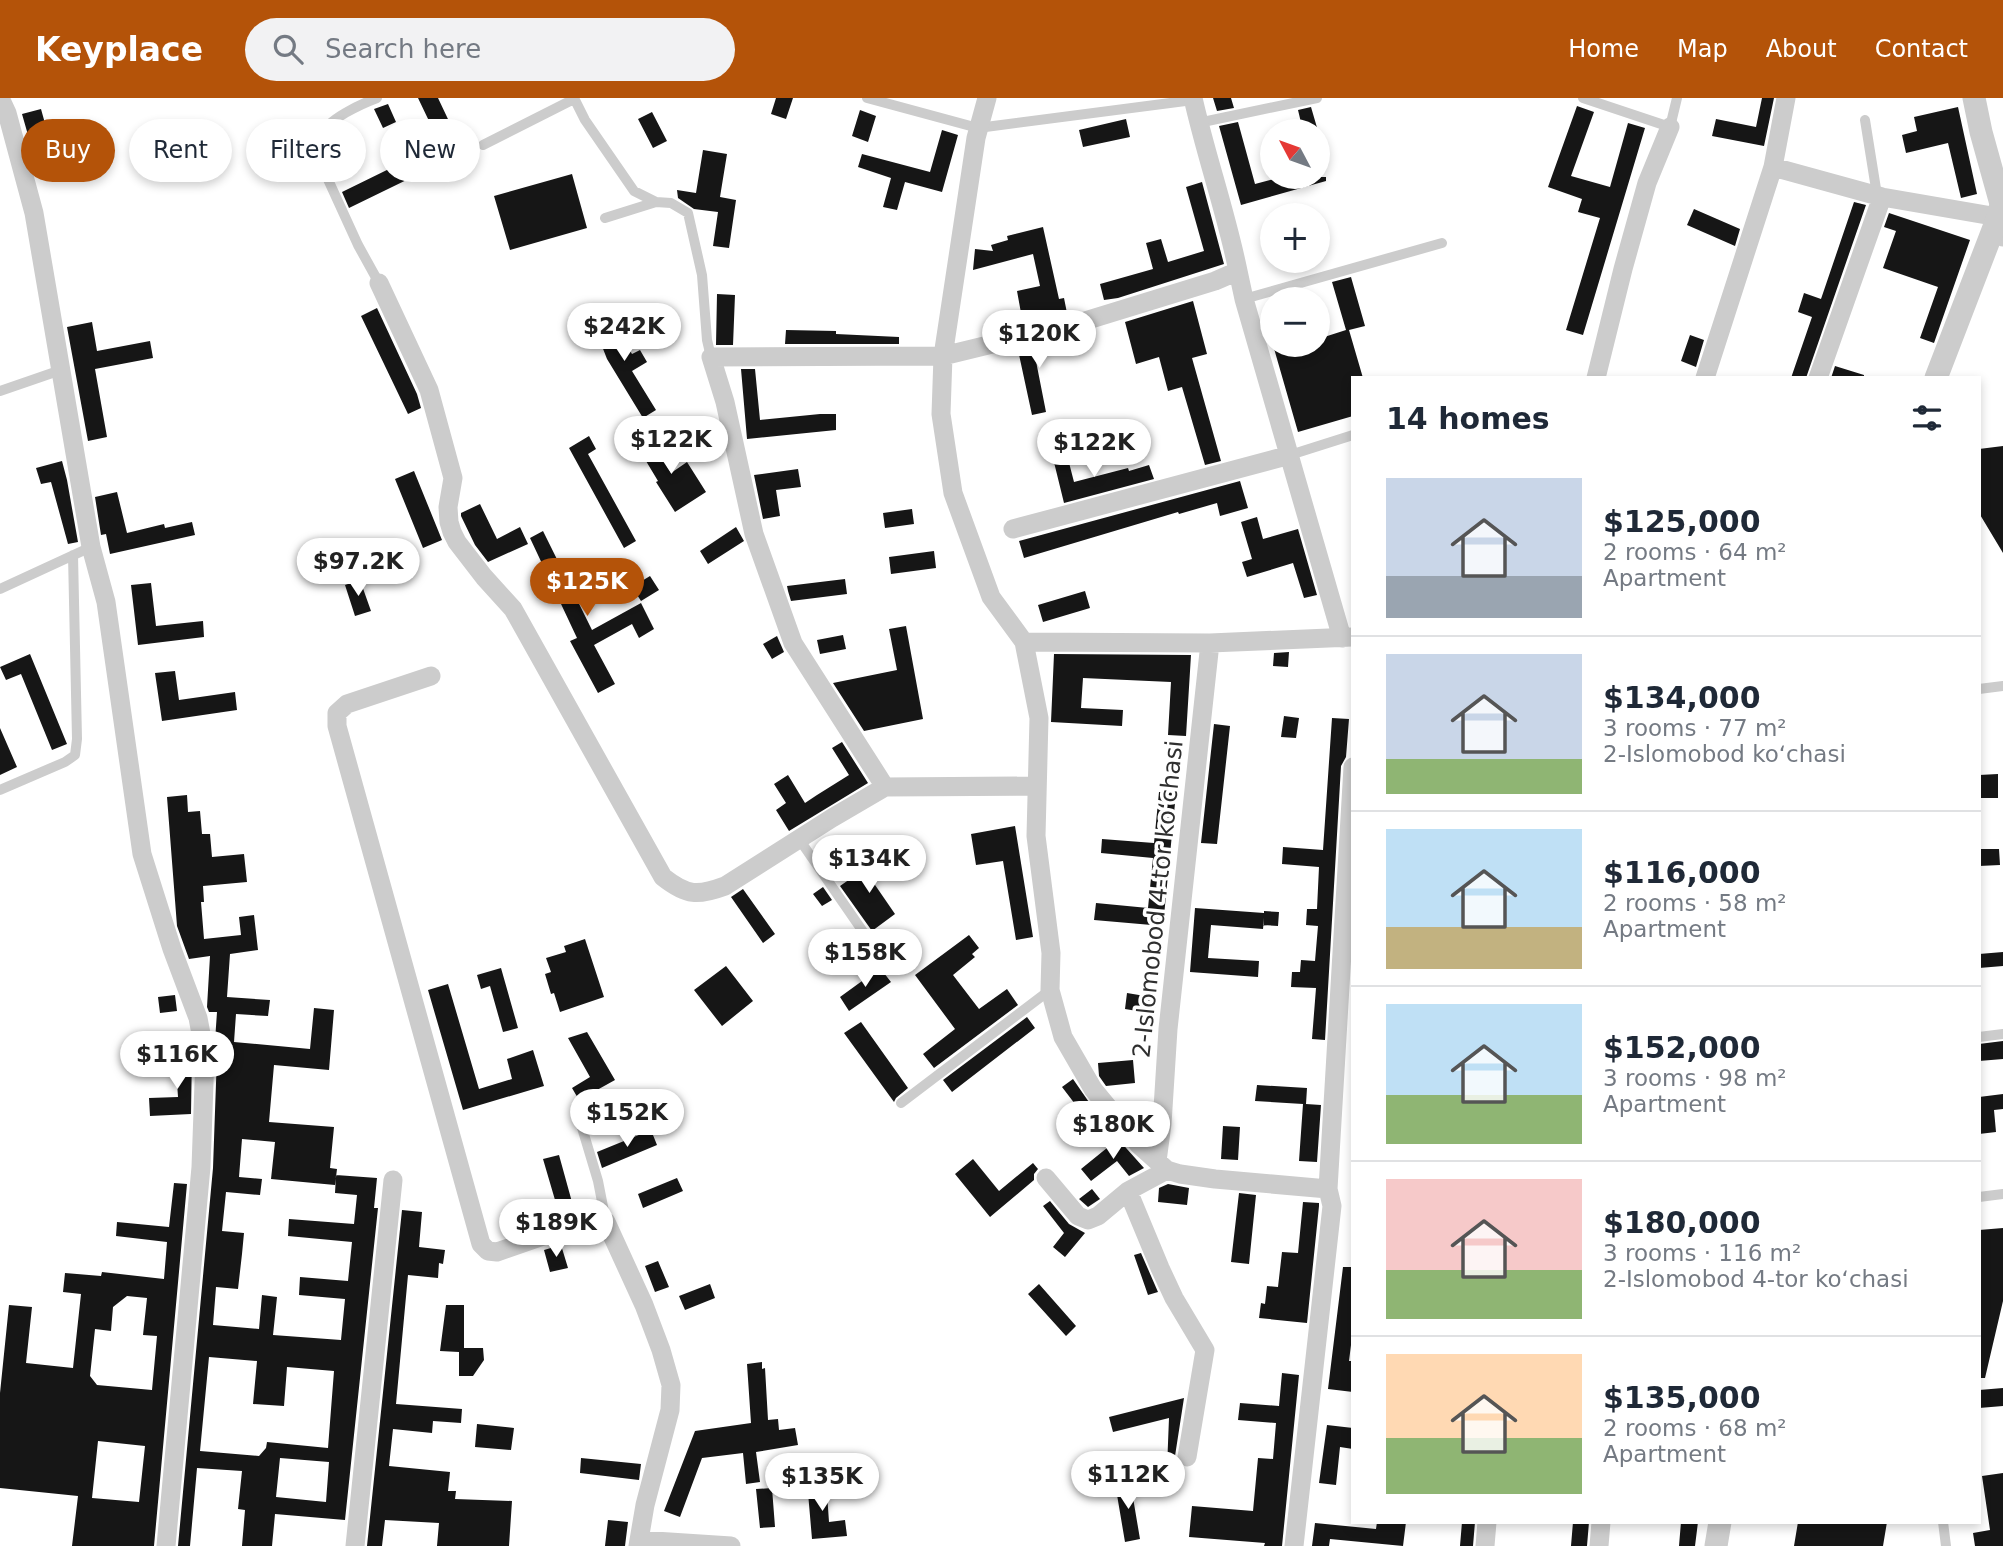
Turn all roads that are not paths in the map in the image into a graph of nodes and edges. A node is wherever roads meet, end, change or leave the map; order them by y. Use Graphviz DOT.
graph roads {
  1 [pos="0,98"];
  2 [pos="377,98"];
  3 [pos="574,98"];
  4 [pos="867,98"];
  5 [pos="987,98"];
  6 [pos="1317,98"];
  7 [pos="1583,98"];
  8 [pos="1677,98"];
  9 [pos="1786,98"];
  10 [pos="1974,98"];
  11 [pos="1193,99"];
  12 [pos="1865,120"];
  13 [pos="1199,123"];
  14 [pos="1670,127"];
  15 [pos="978,128"];
  16 [pos="483,145"];
  17 [pos="1773,166"];
  18 [pos="1879,196"];
  19 [pos="656,202"];
  20 [pos="605,218"];
  21 [pos="2001,227"];
  22 [pos="1441,243"];
  23 [pos="1238,271"];
  24 [pos="379,283"];
  25 [pos="1244,299"];
  26 [pos="943,356"];
  27 [pos="711,357"];
  28 [pos="61,370"];
  29 [pos="1596,376"];
  30 [pos="1706,376"];
  31 [pos="1819,376"];
  32 [pos="1937,376"];
  33 [pos="0,391"];
  34 [pos="1351,436"];
  35 [pos="1290,455"];
  36 [pos="1013,530"];
  37 [pos="82,551"];
  38 [pos="0,589"];
  39 [pos="1347,638"];
  40 [pos="1024,642"];
  41 [pos="1210,643"];
  42 [pos="432,676"];
  43 [pos="2003,686"];
  44 [pos="1981,689"];
  45 [pos="1037,786"];
  46 [pos="885,787"];
  47 [pos="0,790"];
  48 [pos="1351,801"];
  49 [pos="799,839"];
  50 [pos="884,962"];
  51 [pos="1050,990"];
  52 [pos="2003,1034"];
  53 [pos="1981,1037"];
  54 [pos="901,1103"];
  55 [pos="577,1111"];
  56 [pos="1168,1168"];
  57 [pos="1046,1178"];
  58 [pos="393,1180"];
  59 [pos="1328,1189"];
  60 [pos="1128,1191"];
  61 [pos="2003,1194"];
  62 [pos="1981,1197"];
  63 [pos="606,1222"];
  64 [pos="1187,1457"];
  65 [pos="1487,1524"];
  66 [pos="1601,1524"];
  67 [pos="1720,1524"];
  68 [pos="1943,1524"];
  69 [pos="638,1543"];
  70 [pos="166,1546"];
  71 [pos="355,1546"];
  72 [pos="732,1546"];
  73 [pos="1294,1546"];
  74 [pos="1485,1546"];
  75 [pos="1599,1546"];
  76 [pos="1716,1546"];
  77 [pos="1946,1546"];
  1 -- 28 [label="street"];
  2 -- 24 [label="lane"];
  3 -- 16 [label="lane"];
  3 -- 19 [label="lane"];
  4 -- 15 [label="lane"];
  5 -- 15 [label="street"];
  6 -- 13 [label="lane"];
  7 -- 14 [label="lane"];
  8 -- 14 [label="lane"];
  9 -- 17 [label="street"];
  10 -- 21 [label="street"];
  11 -- 13 [label="street"];
  11 -- 15 [label="lane"];
  12 -- 18 [label="lane"];
  13 -- 23 [label="street"];
  14 -- 29 [label="street"];
  15 -- 26 [label="street"];
  17 -- 18 [label="street"];
  17 -- 30 [label="street"];
  18 -- 21 [label="street"];
  18 -- 31 [label="street"];
  19 -- 20 [label="lane"];
  19 -- 27 [label="lane"];
  21 -- 32 [label="street"];
  22 -- 25 [label="lane"];
  23 -- 25 [label="street"];
  23 -- 26 [label="street"];
  24 -- 49 [label="street"];
  25 -- 35 [label="street"];
  26 -- 27 [label="street"];
  26 -- 40 [label="street"];
  27 -- 46 [label="street"];
  28 -- 33 [label="lane"];
  28 -- 37 [label="street"];
  34 -- 35 [label="lane"];
  35 -- 36 [label="street"];
  35 -- 39 [label="street"];
  37 -- 38 [label="lane"];
  37 -- 47 [label="lane"];
  37 -- 70 [label="street"];
  39 -- 41 [label="street"];
  40 -- 41 [label="street"];
  40 -- 45 [label="street"];
  41 -- 56 [label="street, 2-Islomobod 4-tor koʻchasi"];
  42 -- 63 [label="street"];
  43 -- 44 [label="lane"];
  45 -- 46 [label="street"];
  45 -- 51 [label="street"];
  46 -- 49 [label="street"];
  48 -- 59 [label="street"];
  49 -- 50 [label="lane"];
  51 -- 54 [label="lane"];
  51 -- 56 [label="street"];
  52 -- 53 [label="lane"];
  55 -- 63 [label="lane"];
  56 -- 59 [label="street"];
  56 -- 60 [label="street"];
  57 -- 60 [label="street"];
  58 -- 71 [label="street"];
  59 -- 73 [label="street"];
  60 -- 64 [label="street"];
  61 -- 62 [label="lane"];
  63 -- 69 [label="street"];
  65 -- 74 [label="street"];
  66 -- 75 [label="street"];
  67 -- 76 [label="street"];
  68 -- 77 [label="lane"];
  69 -- 72 [label="street"];
}
